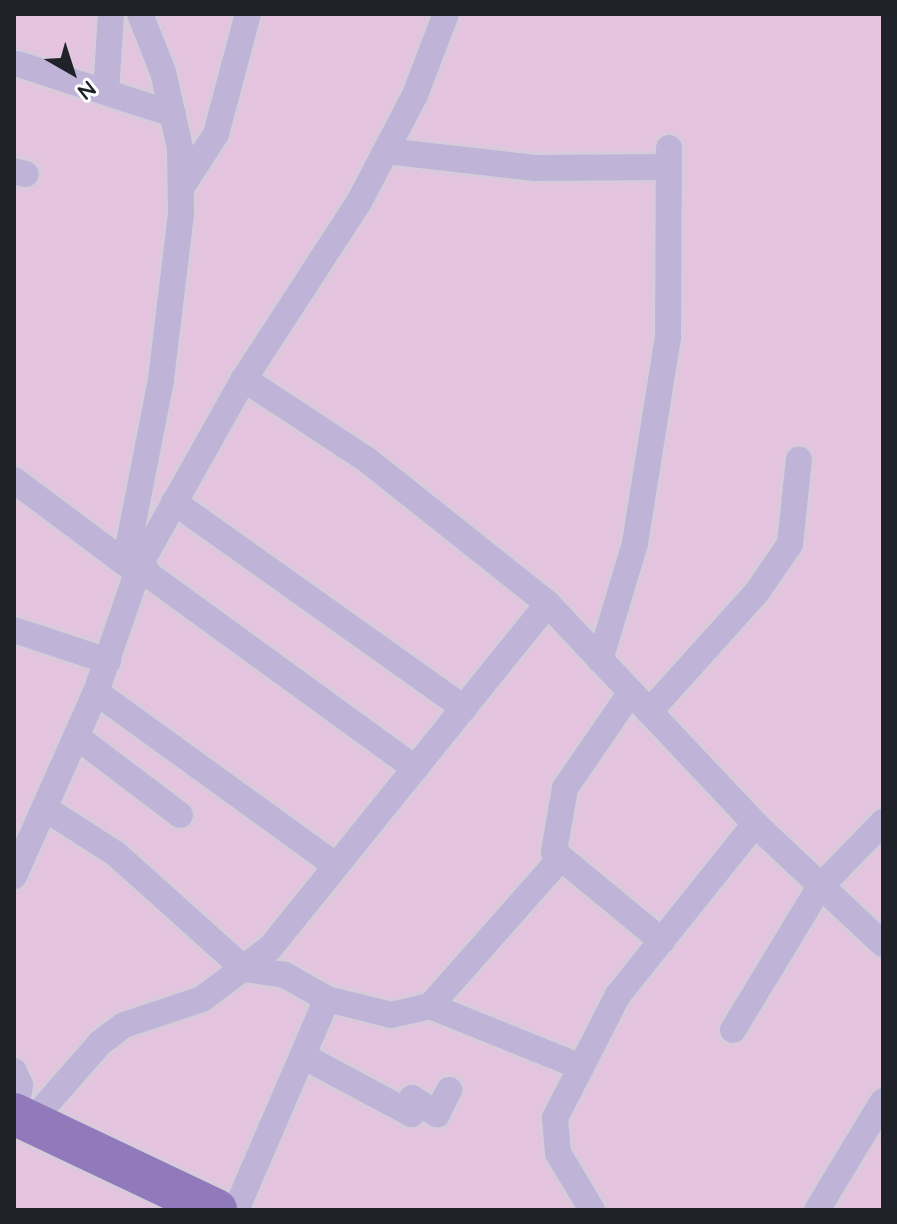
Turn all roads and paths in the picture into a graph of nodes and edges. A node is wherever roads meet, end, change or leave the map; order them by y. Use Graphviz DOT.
graph roads {
  1 [pos="111,14"];
  2 [pos="141,14"];
  3 [pos="248,14"];
  4 [pos="441,16"];
  5 [pos="18,62"];
  6 [pos="106,92"];
  7 [pos="173,114"];
  8 [pos="386,151"];
  9 [pos="181,188"];
  10 [pos="244,379"];
  11 [pos="799,459"];
  12 [pos="14,480"];
  13 [pos="174,502"];
  14 [pos="138,568"];
  15 [pos="548,604"];
  16 [pos="14,630"];
  17 [pos="600,660"];
  18 [pos="108,661"];
  19 [pos="96,692"];
  20 [pos="631,692"];
  21 [pos="464,708"];
  22 [pos="649,712"];
  23 [pos="77,737"];
  24 [pos="415,768"];
  25 [pos="46,809"];
  26 [pos="180,815"];
  27 [pos="883,822"];
  28 [pos="755,824"];
  29 [pos="561,858"];
  30 [pos="336,866"];
  31 [pos="14,876"];
  32 [pos="819,888"];
  33 [pos="662,941"];
  34 [pos="883,944"];
  35 [pos="244,969"];
  36 [pos="327,999"];
  37 [pos="430,1006"];
  38 [pos="733,1030"];
  39 [pos="303,1056"];
  40 [pos="581,1067"];
  41 [pos="14,1071"];
  42 [pos="449,1090"];
  43 [pos="883,1101"];
  44 [pos="18,1118"];
  45 [pos="216,1210"];
  46 [pos="236,1210"];
  47 [pos="592,1210"];
  48 [pos="817,1210"];
  1 -- 6 [label="street"];
  2 -- 7 [label="street"];
  3 -- 9 [label="street"];
  4 -- 8 [label="street"];
  5 -- 6 [label="street"];
  6 -- 7 [label="street"];
  7 -- 9 [label="street"];
  8 -- 10 [label="street"];
  8 -- 17 [label="street"];
  9 -- 14 [label="street"];
  10 -- 13 [label="street"];
  10 -- 15 [label="street"];
  11 -- 22 [label="street"];
  12 -- 14 [label="street"];
  13 -- 14 [label="street"];
  13 -- 21 [label="street"];
  14 -- 18 [label="street"];
  14 -- 24 [label="street"];
  15 -- 17 [label="street"];
  15 -- 21 [label="street"];
  16 -- 18 [label="street"];
  17 -- 20 [label="street"];
  18 -- 19 [label="street"];
  19 -- 23 [label="street"];
  19 -- 30 [label="street"];
  20 -- 22 [label="street"];
  20 -- 29 [label="street"];
  21 -- 24 [label="street"];
  22 -- 28 [label="street"];
  23 -- 25 [label="street"];
  23 -- 26 [label="street"];
  24 -- 30 [label="street"];
  25 -- 31 [label="street"];
  25 -- 35 [label="street"];
  27 -- 32 [label="street"];
  28 -- 32 [label="street"];
  28 -- 33 [label="street"];
  29 -- 33 [label="street"];
  29 -- 37 [label="street"];
  30 -- 35 [label="street"];
  32 -- 34 [label="street"];
  32 -- 38 [label="street"];
  33 -- 40 [label="street"];
  35 -- 36 [label="street"];
  35 -- 44 [label="street"];
  36 -- 37 [label="street"];
  36 -- 39 [label="street"];
  37 -- 40 [label="street"];
  39 -- 42 [label="street"];
  39 -- 46 [label="street"];
  40 -- 47 [label="street"];
  41 -- 44 [label="street"];
  43 -- 48 [label="street"];
  44 -- 45 [label="main road"];
}
